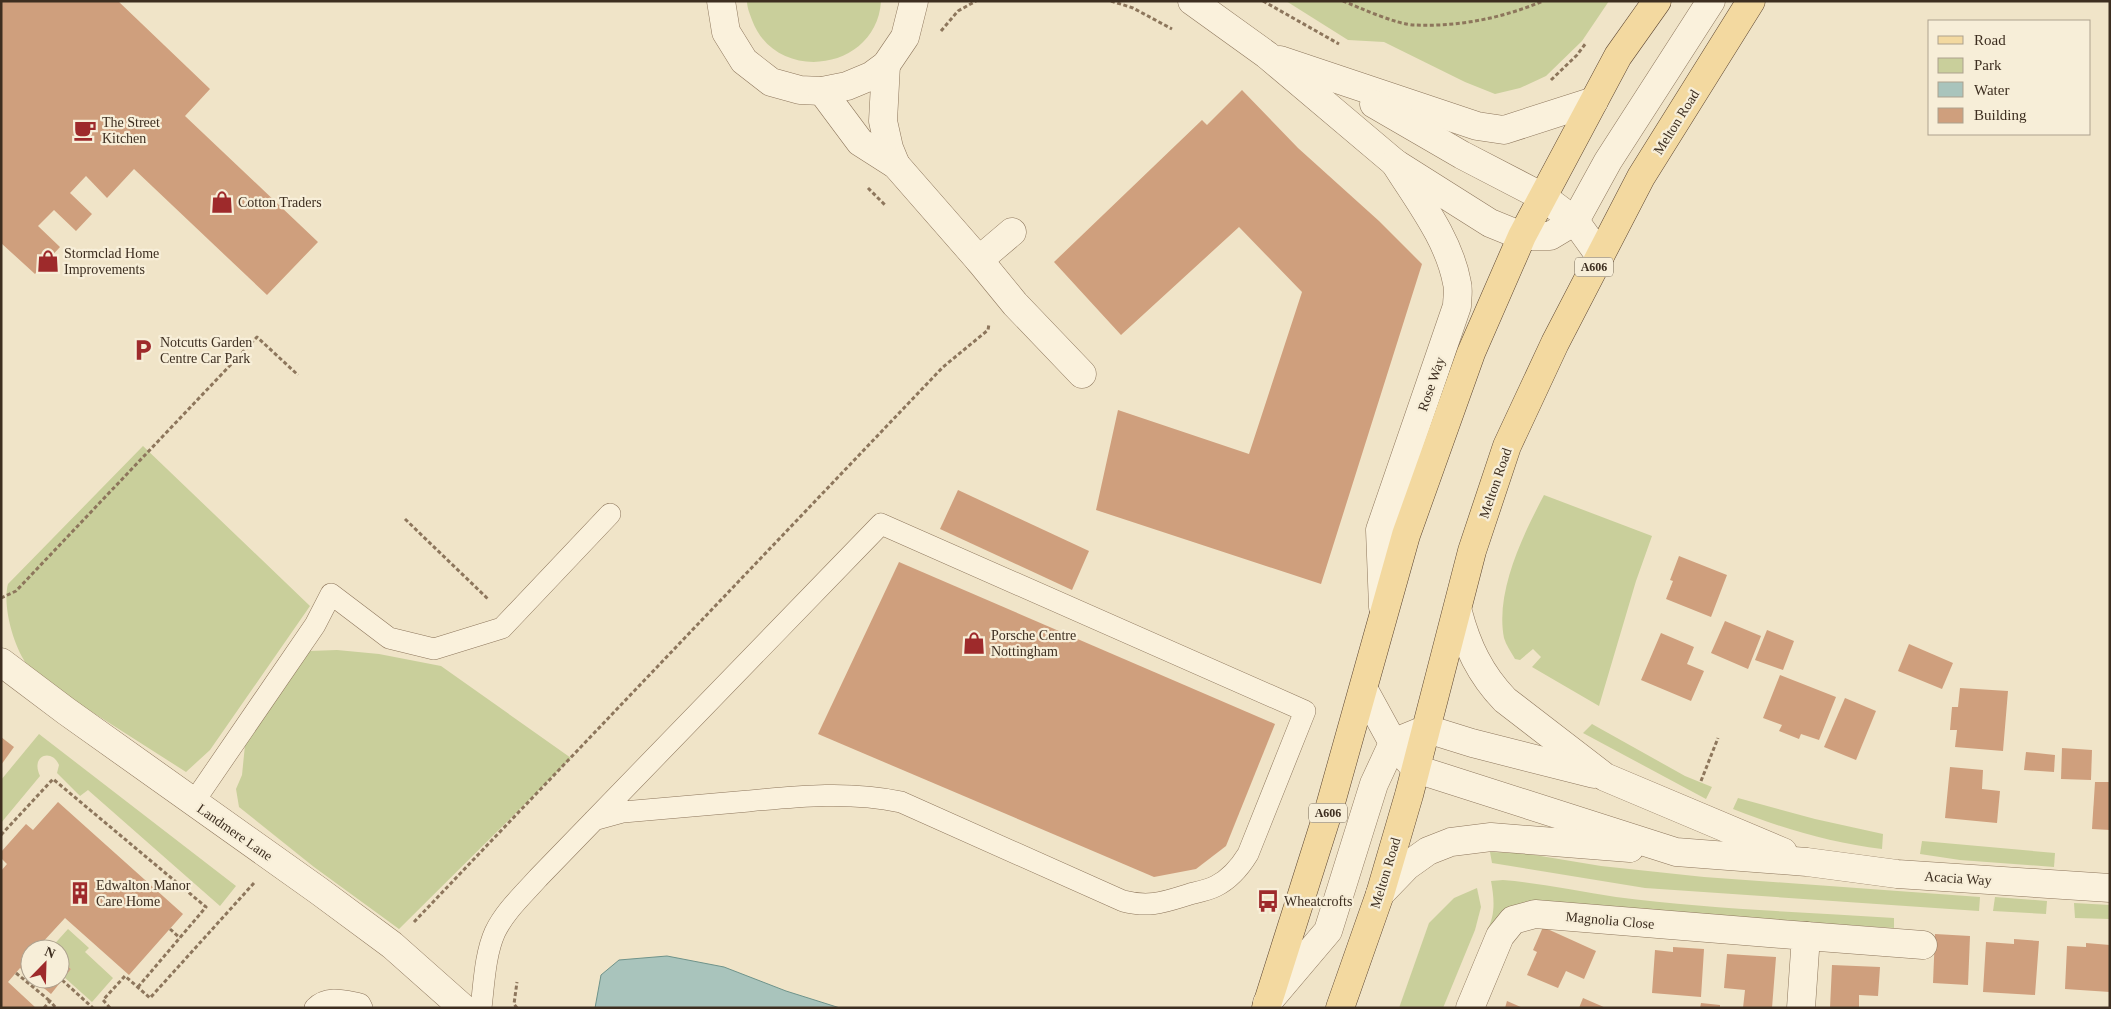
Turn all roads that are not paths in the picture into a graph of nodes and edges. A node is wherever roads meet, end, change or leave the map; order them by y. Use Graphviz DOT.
graph roads {
  1 [pos="721,1"];
  2 [pos="1192,1"];
  3 [pos="1657,1"];
  4 [pos="1711,1"];
  5 [pos="1752,1"];
  6 [pos="915,2"];
  7 [pos="1267,55"];
  8 [pos="886,65"];
  9 [pos="1323,74"];
  10 [pos="822,91"];
  11 [pos="1594,101"];
  12 [pos="1395,163"];
  13 [pos="896,165"];
  14 [pos="1543,197"];
  15 [pos="1575,221"];
  16 [pos="1012,232"];
  17 [pos="1522,236"];
  18 [pos="1600,256"];
  19 [pos="979,260"];
  20 [pos="1082,374"];
  21 [pos="610,514"];
  22 [pos="1458,612"];
  23 [pos="1384,616"];
  24 [pos="1,662"];
  25 [pos="1364,690"];
  26 [pos="1426,729"];
  27 [pos="1393,743"];
  28 [pos="1416,769"];
  29 [pos="1605,777"];
  30 [pos="194,802"];
  31 [pos="594,820"];
  32 [pos="1676,852"];
  33 [pos="1806,862"];
  34 [pos="2110,888"];
  35 [pos="1380,894"];
  36 [pos="1806,936"];
  37 [pos="1923,945"];
  38 [pos="1267,1005"];
  39 [pos="315,1008"];
  40 [pos="362,1008"];
  41 [pos="463,1008"];
  42 [pos="481,1008"];
  43 [pos="1340,1008"];
  44 [pos="1470,1008"];
  45 [pos="1801,1008"];
  1 -- 10 [label="street"];
  2 -- 7 [label="street, Rose Way"];
  3 -- 11 [label="main road, A606"];
  4 -- 15 [label="street"];
  5 -- 18 [label="main road, Melton Road / A606"];
  6 -- 8 [label="street"];
  7 -- 9 [label="street, Rose Way"];
  7 -- 12 [label="street, Rose Way"];
  8 -- 10 [label="street"];
  8 -- 13 [label="street"];
  9 -- 11 [label="street, Rose Way"];
  9 -- 14 [label="street, Rose Way"];
  10 -- 13 [label="street"];
  11 -- 14 [label="main road, A606"];
  12 -- 17 [label="street, Rose Way"];
  12 -- 23 [label="street, Rose Way"];
  13 -- 19 [label="street"];
  14 -- 15 [label="street, Rose Way"];
  14 -- 17 [label="main road, A606"];
  15 -- 17 [label="street, Rose Way"];
  15 -- 18 [label="street, Rose Way"];
  16 -- 19 [label="street"];
  17 -- 23 [label="main road, A606"];
  18 -- 22 [label="main road, Melton Road / A606"];
  19 -- 20 [label="street"];
  21 -- 30 [label="lane"];
  22 -- 26 [label="main road, Melton Road / A606"];
  22 -- 29 [label="street"];
  23 -- 25 [label="main road, A606"];
  24 -- 30 [label="street, Landmere Lane"];
  25 -- 27 [label="street"];
  25 -- 38 [label="main road, A606"];
  26 -- 27 [label="street"];
  26 -- 28 [label="main road, Melton Road / A606"];
  26 -- 29 [label="street"];
  27 -- 28 [label="street"];
  27 -- 38 [label="street"];
  28 -- 32 [label="street"];
  28 -- 35 [label="main road, Melton Road / A606"];
  29 -- 33 [label="street"];
  30 -- 41 [label="street, Landmere Lane"];
  31 -- 31 [label="lane"];
  31 -- 42 [label="lane"];
  32 -- 33 [label="street"];
  32 -- 35 [label="street"];
  33 -- 34 [label="street, Acacia Way"];
  35 -- 43 [label="main road, Melton Road / A606"];
  36 -- 37 [label="street, Magnolia Close"];
  36 -- 44 [label="street, Magnolia Close"];
  36 -- 45 [label="street"];
  39 -- 40 [label="lane"];
}
